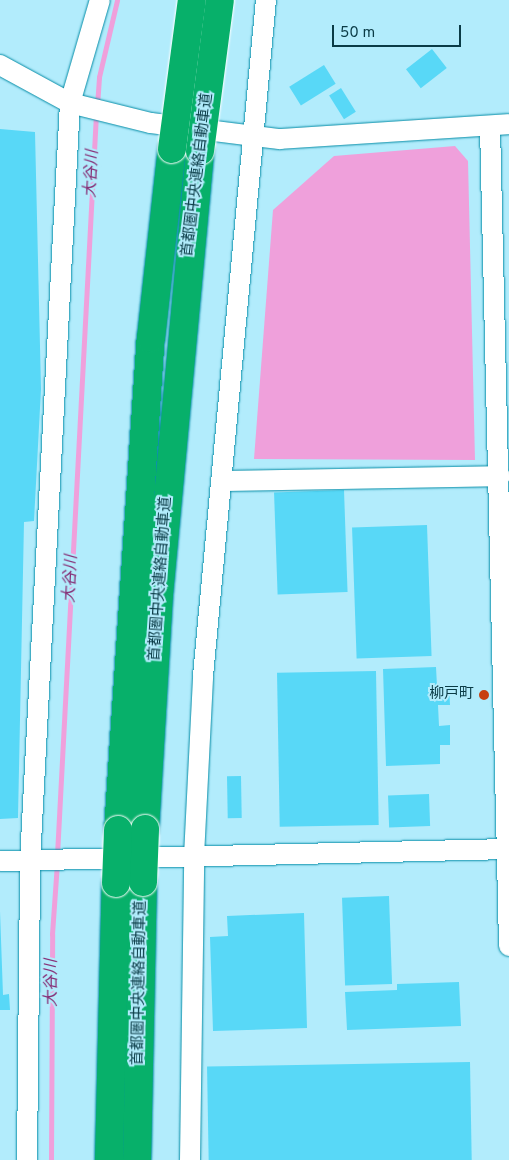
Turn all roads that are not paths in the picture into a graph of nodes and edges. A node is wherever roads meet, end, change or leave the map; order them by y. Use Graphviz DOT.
graph roads {
  1 [pos="100,0"];
  2 [pos="192,0"];
  3 [pos="220,0"];
  4 [pos="266,0"];
  5 [pos="0,65"];
  6 [pos="70,103"];
  7 [pos="500,125"];
  8 [pos="254,136"];
  9 [pos="504,435"];
  10 [pos="500,476"];
  11 [pos="221,481"];
  12 [pos="505,532"];
  13 [pos="508,849"];
  14 [pos="194,856"];
  15 [pos="0,861"];
  16 [pos="30,861"];
  17 [pos="129,883"];
  18 [pos="509,946"];
  19 [pos="27,1160"];
  20 [pos="109,1160"];
  21 [pos="137,1160"];
  22 [pos="190,1160"];
  1 -- 6 [label="street"];
  2 -- 17 [label="highway, 首都圏中央連絡自動車道, bridge"];
  3 -- 17 [label="highway, 首都圏中央連絡自動車道, bridge"];
  4 -- 8 [label="street"];
  5 -- 6 [label="street"];
  6 -- 8 [label="street"];
  6 -- 16 [label="street"];
  7 -- 8 [label="street"];
  7 -- 9 [label="street"];
  8 -- 11 [label="street"];
  9 -- 10 [label="street"];
  10 -- 11 [label="street"];
  10 -- 12 [label="street"];
  11 -- 14 [label="street"];
  12 -- 13 [label="street"];
  13 -- 14 [label="street"];
  13 -- 18 [label="street"];
  14 -- 16 [label="street"];
  14 -- 22 [label="street"];
  15 -- 16 [label="street"];
  16 -- 19 [label="street"];
  17 -- 20 [label="highway, 首都圏中央連絡自動車道"];
  17 -- 21 [label="highway, 首都圏中央連絡自動車道"];
}
